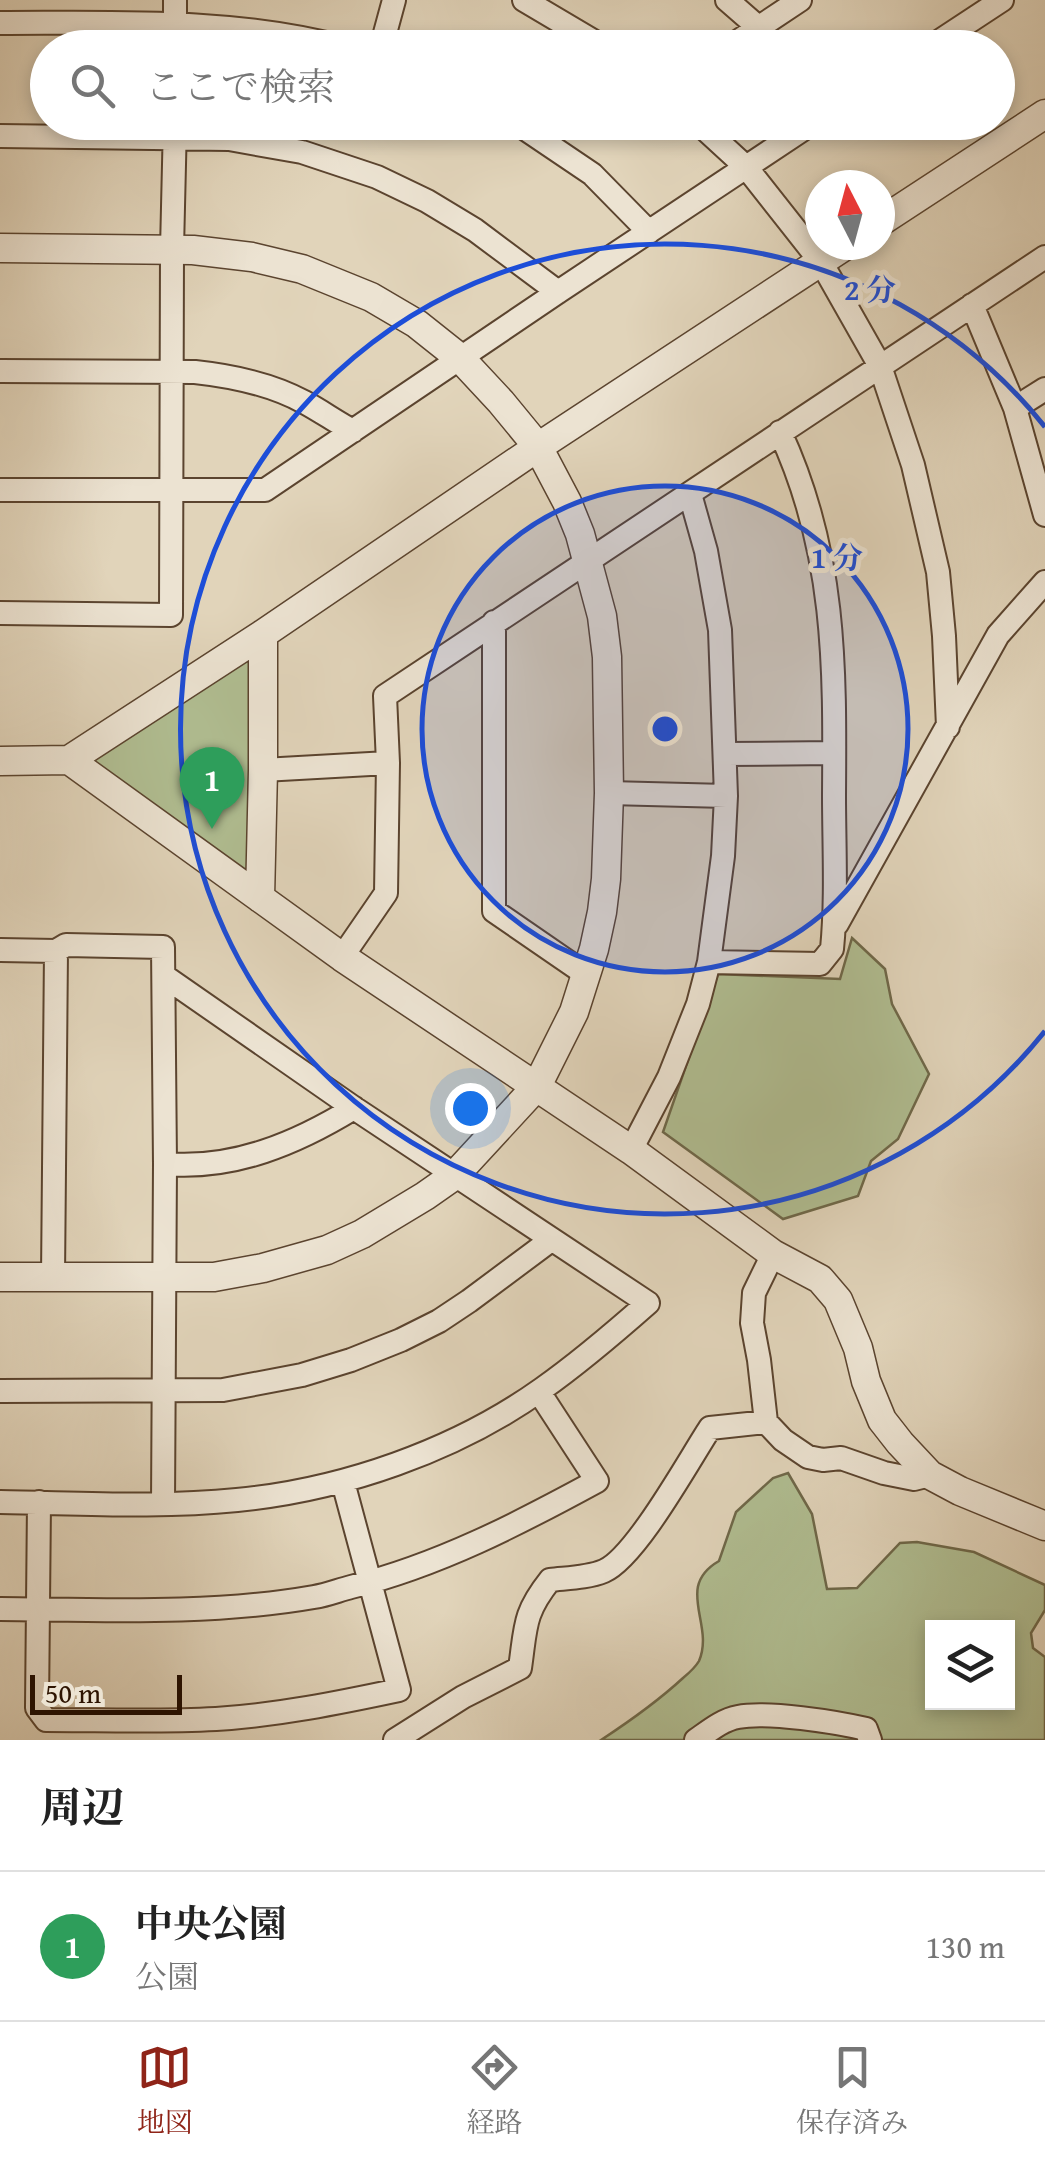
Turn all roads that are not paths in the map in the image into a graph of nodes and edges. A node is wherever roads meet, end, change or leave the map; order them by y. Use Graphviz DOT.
graph roads {
  1 [pos="394,0"];
  2 [pos="524,0"];
  3 [pos="727,0"];
  4 [pos="800,0"];
  5 [pos="1002,0"];
  6 [pos="175,12"];
  7 [pos="0,23"];
  8 [pos="758,27"];
  9 [pos="256,30"];
  10 [pos="386,30"];
  11 [pos="575,30"];
  12 [pos="754,30"];
  13 [pos="956,30"];
  14 [pos="1045,114"];
  15 [pos="1015,134"];
  16 [pos="30,135"];
  17 [pos="0,136"];
  18 [pos="174,140"];
  19 [pos="234,140"];
  20 [pos="542,140"];
  21 [pos="717,140"];
  22 [pos="787,140"];
  23 [pos="1005,140"];
  24 [pos="746,167"];
  25 [pos="895,212"];
  26 [pos="650,232"];
  27 [pos="0,248"];
  28 [pos="172,249"];
  29 [pos="1045,256"];
  30 [pos="823,260"];
  31 [pos="820,262"];
  32 [pos="558,292"];
  33 [pos="972,305"];
  34 [pos="461,359"];
  35 [pos="880,366"];
  36 [pos="0,371"];
  37 [pos="173,372"];
  38 [pos="1045,389"];
  39 [pos="1016,408"];
  40 [pos="353,431"];
  41 [pos="780,432"];
  42 [pos="538,447"];
  43 [pos="0,490"];
  44 [pos="172,491"];
  45 [pos="690,494"];
  46 [pos="1045,515"];
  47 [pos="588,559"];
  48 [pos="1045,582"];
  49 [pos="0,613"];
  50 [pos="494,622"];
  51 [pos="263,634"];
  52 [pos="948,727"];
  53 [pos="834,753"];
  54 [pos="724,754"];
  55 [pos="69,760"];
  56 [pos="0,761"];
  57 [pos="388,762"];
  58 [pos="264,770"];
  59 [pos="609,794"];
  60 [pos="726,796"];
  61 [pos="260,898"];
  62 [pos="834,928"];
  63 [pos="0,950"];
  64 [pos="56,951"];
  65 [pos="342,957"];
  66 [pos="709,962"];
  67 [pos="587,975"];
  68 [pos="164,976"];
  69 [pos="537,1086"];
  70 [pos="354,1108"];
  71 [pos="631,1150"];
  72 [pos="166,1164"];
  73 [pos="455,1175"];
  74 [pos="551,1240"];
  75 [pos="772,1254"];
  76 [pos="0,1277"];
  77 [pos="53,1278"];
  78 [pos="165,1279"];
  79 [pos="0,1391"];
  80 [pos="164,1392"];
  81 [pos="539,1392"];
  82 [pos="766,1422"];
  83 [pos="930,1476"];
  84 [pos="342,1482"];
  85 [pos="0,1502"];
  86 [pos="39,1502"];
  87 [pos="164,1504"];
  88 [pos="1045,1526"];
  89 [pos="371,1583"];
  90 [pos="0,1609"];
  91 [pos="38,1609"];
  92 [pos="395,1740"];
  93 [pos="696,1740"];
  94 [pos="870,1740"];
  1 -- 10 [label="street"];
  2 -- 11 [label="street"];
  3 -- 8 [label="street"];
  4 -- 8 [label="street"];
  5 -- 13 [label="street"];
  6 -- 7 [label="street"];
  6 -- 9 [label="street"];
  8 -- 12 [label="street"];
  14 -- 15 [label="street"];
  16 -- 17 [label="street"];
  18 -- 28 [label="street"];
  19 -- 32 [label="street"];
  20 -- 26 [label="street"];
  21 -- 24 [label="street"];
  22 -- 24 [label="street"];
  23 -- 25 [label="street"];
  24 -- 26 [label="street"];
  24 -- 31 [label="street"];
  26 -- 32 [label="street"];
  27 -- 28 [label="street"];
  28 -- 34 [label="street"];
  28 -- 37 [label="street"];
  29 -- 33 [label="street"];
  30 -- 31 [label="street"];
  31 -- 35 [label="street"];
  31 -- 42 [label="street"];
  32 -- 34 [label="street"];
  33 -- 35 [label="street"];
  33 -- 39 [label="street"];
  34 -- 40 [label="street"];
  34 -- 42 [label="street"];
  35 -- 41 [label="street"];
  35 -- 52 [label="street"];
  36 -- 37 [label="street"];
  37 -- 40 [label="street"];
  37 -- 44 [label="street"];
  38 -- 39 [label="street"];
  39 -- 46 [label="street"];
  40 -- 44 [label="street"];
  41 -- 45 [label="street"];
  41 -- 53 [label="street"];
  42 -- 47 [label="street"];
  42 -- 51 [label="street"];
  43 -- 44 [label="street"];
  44 -- 49 [label="street"];
  45 -- 47 [label="street"];
  45 -- 54 [label="street"];
  47 -- 50 [label="street"];
  47 -- 59 [label="street"];
  48 -- 52 [label="street"];
  50 -- 57 [label="street"];
  50 -- 67 [label="street"];
  51 -- 55 [label="street"];
  51 -- 58 [label="street"];
  52 -- 62 [label="street"];
  53 -- 54 [label="street"];
  53 -- 62 [label="street"];
  54 -- 60 [label="street"];
  55 -- 56 [label="street"];
  55 -- 61 [label="street"];
  57 -- 58 [label="street"];
  57 -- 65 [label="street"];
  58 -- 61 [label="street"];
  59 -- 60 [label="street"];
  59 -- 67 [label="street"];
  60 -- 66 [label="street"];
  61 -- 65 [label="street"];
  62 -- 66 [label="street"];
  63 -- 64 [label="street"];
  64 -- 68 [label="street"];
  64 -- 77 [label="street"];
  65 -- 69 [label="street"];
  66 -- 71 [label="street"];
  67 -- 69 [label="street"];
  68 -- 70 [label="street"];
  68 -- 72 [label="street"];
  69 -- 71 [label="street"];
  69 -- 73 [label="street"];
  70 -- 72 [label="street"];
  70 -- 73 [label="street"];
  71 -- 75 [label="street"];
  72 -- 78 [label="street"];
  73 -- 74 [label="street"];
  73 -- 78 [label="street"];
  74 -- 80 [label="street"];
  74 -- 81 [label="street"];
  75 -- 82 [label="street"];
  75 -- 83 [label="street"];
  76 -- 77 [label="street"];
  77 -- 78 [label="street"];
  78 -- 80 [label="street"];
  79 -- 80 [label="street"];
  80 -- 87 [label="street"];
  81 -- 84 [label="street"];
  81 -- 89 [label="street"];
  82 -- 83 [label="street"];
  82 -- 92 [label="street"];
  83 -- 88 [label="street"];
  84 -- 87 [label="street"];
  84 -- 89 [label="street"];
  85 -- 86 [label="street"];
  86 -- 87 [label="street"];
  86 -- 91 [label="street"];
  89 -- 91 [label="street"];
  89 -- 91 [label="street"];
  90 -- 91 [label="street"];
  93 -- 94 [label="street"];
}
